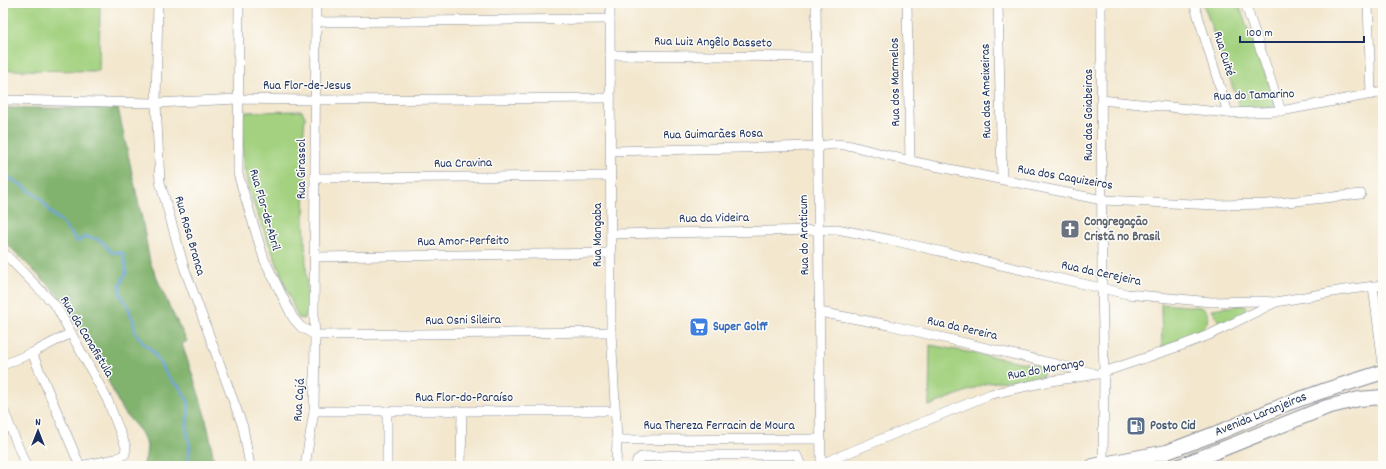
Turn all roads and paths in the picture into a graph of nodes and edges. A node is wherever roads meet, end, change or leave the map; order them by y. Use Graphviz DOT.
graph roads {
  1 [pos="158,3"];
  2 [pos="239,3"];
  3 [pos="316,3"];
  4 [pos="610,3"];
  5 [pos="816,3"];
  6 [pos="907,3"];
  7 [pos="998,3"];
  8 [pos="1101,3"];
  9 [pos="1194,3"];
  10 [pos="1245,3"];
  11 [pos="1368,3"];
  12 [pos="610,18"];
  13 [pos="316,22"];
  14 [pos="610,55"];
  15 [pos="816,57"];
  16 [pos="1383,92"];
  17 [pos="1371,95"];
  18 [pos="610,98"];
  19 [pos="238,99"];
  20 [pos="3,100"];
  21 [pos="316,100"];
  22 [pos="1101,100"];
  23 [pos="156,104"];
  24 [pos="1282,111"];
  25 [pos="1228,113"];
  26 [pos="816,146"];
  27 [pos="611,151"];
  28 [pos="910,161"];
  29 [pos="611,176"];
  30 [pos="315,178"];
  31 [pos="1002,179"];
  32 [pos="1361,194"];
  33 [pos="1102,200"];
  34 [pos="818,230"];
  35 [pos="611,234"];
  36 [pos="3,252"];
  37 [pos="611,253"];
  38 [pos="315,257"];
  39 [pos="1383,285"];
  40 [pos="1373,286"];
  41 [pos="1102,288"];
  42 [pos="1276,302"];
  43 [pos="819,312"];
  44 [pos="612,332"];
  45 [pos="71,333"];
  46 [pos="315,336"];
  47 [pos="32,353"];
  48 [pos="1383,364"];
  49 [pos="3,365"];
  50 [pos="1383,372"];
  51 [pos="1101,373"];
  52 [pos="1383,397"];
  53 [pos="3,409"];
  54 [pos="314,411"];
  55 [pos="387,411"];
  56 [pos="615,411"];
  57 [pos="462,412"];
  58 [pos="821,439"];
  59 [pos="617,440"];
  60 [pos="821,465"];
  61 [pos="1099,465"];
  62 [pos="26,466"];
  63 [pos="80,466"];
  64 [pos="250,466"];
  65 [pos="306,466"];
  66 [pos="387,466"];
  67 [pos="461,466"];
  68 [pos="616,466"];
  69 [pos="636,466"];
  70 [pos="801,466"];
  71 [pos="1180,466"];
  1 -- 23 [label="street, Rua Rosa Branca"];
  2 -- 19 [label="street, Rua Flor-de-Abril"];
  3 -- 13 [label="street, Rua Girassol"];
  4 -- 12 [label="street, Rua Mangaba"];
  5 -- 15 [label="street, Rua do Araticum"];
  6 -- 28 [label="street, Rua dos Marmelos"];
  7 -- 31 [label="street, Rua das Ameixeiras"];
  8 -- 22 [label="street, Rua das Goiabeiras"];
  9 -- 25 [label="street, Rua Cuité"];
  10 -- 24 [label="street"];
  11 -- 17 [label="street"];
  12 -- 13 [label="street"];
  12 -- 14 [label="street, Rua Mangaba"];
  13 -- 21 [label="street, Rua Girassol"];
  14 -- 15 [label="street, Rua Luiz Angêlo Basseto"];
  14 -- 18 [label="street, Rua Mangaba"];
  15 -- 26 [label="street, Rua do Araticum"];
  16 -- 17 [label="street, Rua do Tamarino"];
  17 -- 24 [label="street, Rua do Tamarino"];
  18 -- 21 [label="street, Rua Flor-de-Jesus"];
  18 -- 27 [label="street, Rua Mangaba"];
  19 -- 21 [label="street, Rua Flor-de-Jesus"];
  19 -- 23 [label="street, Rua Flor-de-Jesus"];
  19 -- 46 [label="street, Rua Flor-de-Abril"];
  20 -- 23 [label="street, Rua Flor-de-Jesus"];
  21 -- 30 [label="street, Rua Girassol"];
  22 -- 25 [label="street, Rua do Tamarino"];
  22 -- 33 [label="street, Rua das Goiabeiras"];
  23 -- 64 [label="street, Rua Rosa Branca"];
  24 -- 25 [label="street, Rua do Tamarino"];
  26 -- 27 [label="street, Rua Guimarães Rosa"];
  26 -- 28 [label="street, Rua dos Caquizeiros"];
  26 -- 34 [label="street, Rua do Araticum"];
  27 -- 29 [label="street, Rua Mangaba"];
  28 -- 31 [label="street, Rua dos Caquizeiros"];
  29 -- 30 [label="street, Rua Cravina"];
  29 -- 35 [label="street, Rua Mangaba"];
  30 -- 38 [label="street, Rua Girassol"];
  31 -- 33 [label="street, Rua dos Caquizeiros"];
  32 -- 33 [label="street, Rua dos Caquizeiros"];
  33 -- 41 [label="street, Rua das Goiabeiras"];
  34 -- 35 [label="street, Rua da Videira"];
  34 -- 41 [label="street, Rua da Cerejeira"];
  34 -- 43 [label="street, Rua do Araticum"];
  35 -- 37 [label="street, Rua Mangaba"];
  36 -- 45 [label="street, Rua da Canafistula"];
  37 -- 38 [label="street, Rua Amor-Perfeito"];
  37 -- 44 [label="street, Rua Mangaba"];
  38 -- 46 [label="street, Rua Girassol"];
  39 -- 40 [label="street, Rua da Cerejeira"];
  40 -- 42 [label="street, Rua da Cerejeira"];
  40 -- 48 [label="street"];
  41 -- 42 [label="street, Rua da Cerejeira"];
  41 -- 51 [label="street, Rua das Goiabeiras"];
  42 -- 51 [label="street, Rua do Morango"];
  43 -- 51 [label="street, Rua da Pereira"];
  43 -- 58 [label="street, Rua do Araticum"];
  44 -- 46 [label="street, Rua Osni Sileira"];
  44 -- 56 [label="street, Rua Mangaba"];
  45 -- 47 [label="street"];
  45 -- 63 [label="street, Rua da Canafistula"];
  46 -- 54 [label="street, Rua Cajá"];
  47 -- 49 [label="street"];
  47 -- 63 [label="street"];
  50 -- 61 [label="main road, Avenida Laranjeiras"];
  51 -- 60 [label="street, Rua do Morango"];
  51 -- 61 [label="street, Rua das Goiabeiras"];
  52 -- 71 [label="main road, Avenida Laranjeiras"];
  53 -- 62 [label="street"];
  54 -- 55 [label="street, Rua Flor-do-Paraíso"];
  54 -- 65 [label="street, Rua Cajá"];
  55 -- 57 [label="street, Rua Flor-do-Paraíso"];
  55 -- 66 [label="street"];
  56 -- 57 [label="street, Rua Flor-do-Paraíso"];
  56 -- 59 [label="street, Rua Mangaba"];
  57 -- 67 [label="street"];
  58 -- 59 [label="street, Rua Thereza Ferracin de Moura"];
  58 -- 60 [label="street, Rua do Araticum"];
  59 -- 68 [label="street, Rua Mangaba"];
  69 -- 70 [label="street"];
}
